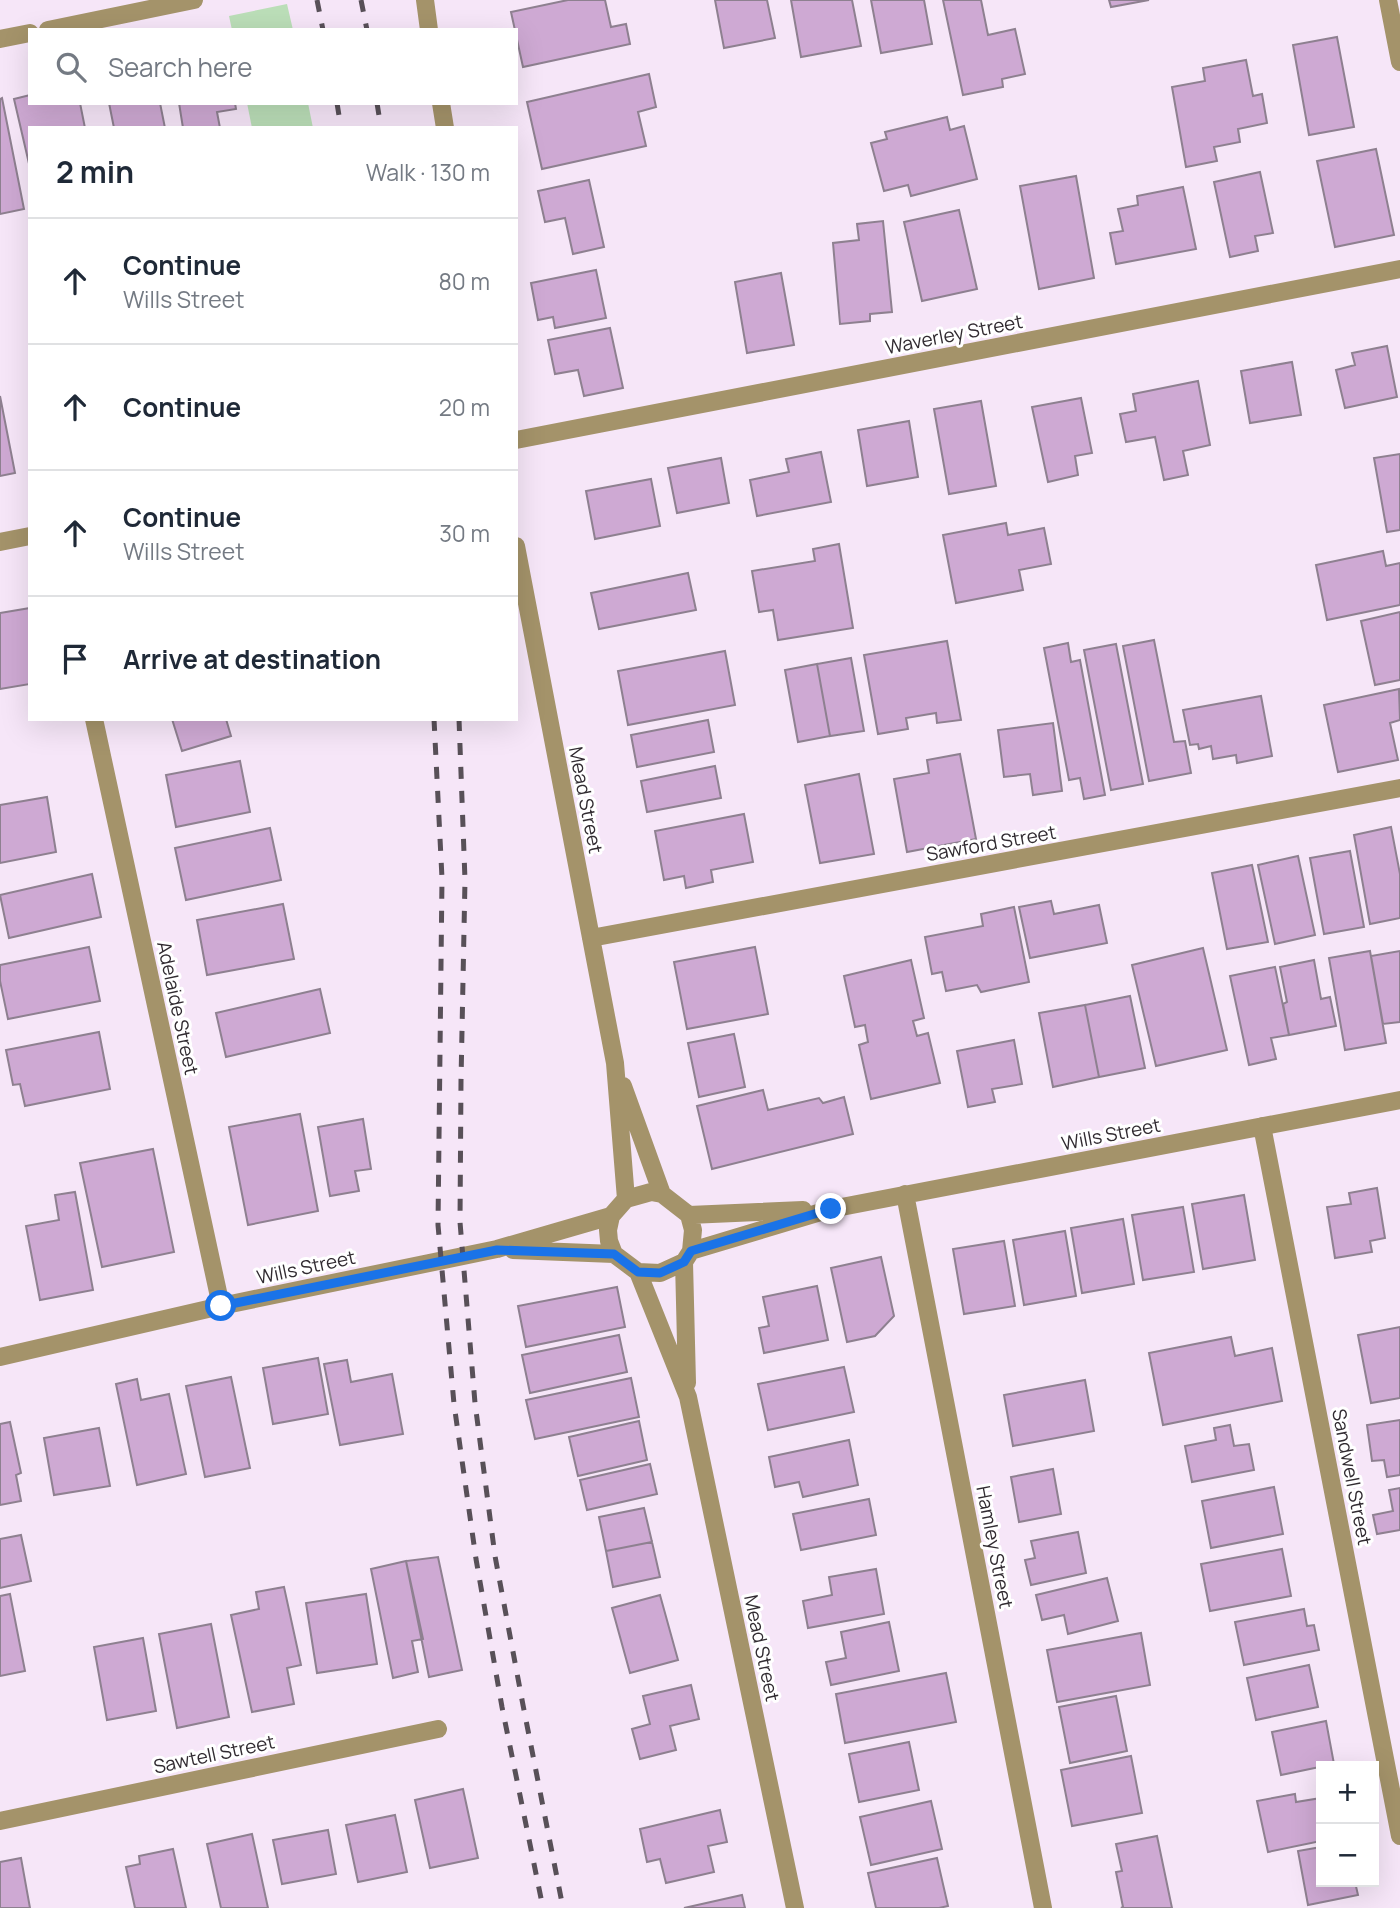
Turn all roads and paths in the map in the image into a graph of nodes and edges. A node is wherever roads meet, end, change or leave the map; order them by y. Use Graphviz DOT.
graph roads {
  1 [pos="194,0"];
  2 [pos="425,0"];
  3 [pos="1388,0"];
  4 [pos="58,28"];
  5 [pos="429,28"];
  6 [pos="28,33"];
  7 [pos="0,39"];
  8 [pos="1400,62"];
  9 [pos="441,105"];
  10 [pos="445,126"];
  11 [pos="1400,269"];
  12 [pos="518,440"];
  13 [pos="28,536"];
  14 [pos="0,542"];
  15 [pos="518,556"];
  16 [pos="94,721"];
  17 [pos="1400,789"];
  18 [pos="591,939"];
  19 [pos="615,1063"];
  20 [pos="1400,1100"];
  21 [pos="1262,1126"];
  22 [pos="662,1194"];
  23 [pos="905,1194"];
  24 [pos="626,1199"];
  25 [pos="831,1209"];
  26 [pos="689,1215"];
  27 [pos="611,1216"];
  28 [pos="497,1250"];
  29 [pos="614,1254"];
  30 [pos="687,1256"];
  31 [pos="638,1272"];
  32 [pos="221,1306"];
  33 [pos="0,1357"];
  34 [pos="688,1397"];
  35 [pos="438,1729"];
  36 [pos="0,1821"];
  37 [pos="1400,1836"];
  38 [pos="795,1908"];
  39 [pos="1043,1908"];
  1 -- 4 [label="street"];
  2 -- 5 [label="street"];
  3 -- 8 [label="street"];
  6 -- 7 [label="street"];
  9 -- 10 [label="street"];
  11 -- 12 [label="street, Waverley Street"];
  13 -- 14 [label="street"];
  15 -- 18 [label="street, Mead Street"];
  16 -- 32 [label="street, Adelaide Street"];
  17 -- 18 [label="street, Sawford Street"];
  18 -- 19 [label="street, Mead Street"];
  19 -- 22 [label="street, Mead Street"];
  19 -- 24 [label="street, Mead Street"];
  20 -- 21 [label="street, Wills Street"];
  21 -- 23 [label="street, Wills Street"];
  21 -- 37 [label="street, Sandwell Street"];
  22 -- 24 [label="street"];
  22 -- 26 [label="street"];
  23 -- 25 [label="street, Wills Street"];
  23 -- 39 [label="street, Hamley Street"];
  24 -- 27 [label="street"];
  25 -- 26 [label="street, Wills Street"];
  25 -- 30 [label="street, Wills Street"];
  26 -- 30 [label="street"];
  27 -- 28 [label="street, Wills Street"];
  27 -- 29 [label="street"];
  28 -- 29 [label="street, Wills Street"];
  28 -- 32 [label="street, Wills Street"];
  29 -- 31 [label="street"];
  30 -- 31 [label="street"];
  30 -- 34 [label="street, Mead Street"];
  31 -- 34 [label="street, Mead Street"];
  32 -- 33 [label="street, Wills Street"];
  34 -- 38 [label="street, Mead Street"];
  35 -- 36 [label="street, Sawtell Street"];
}
